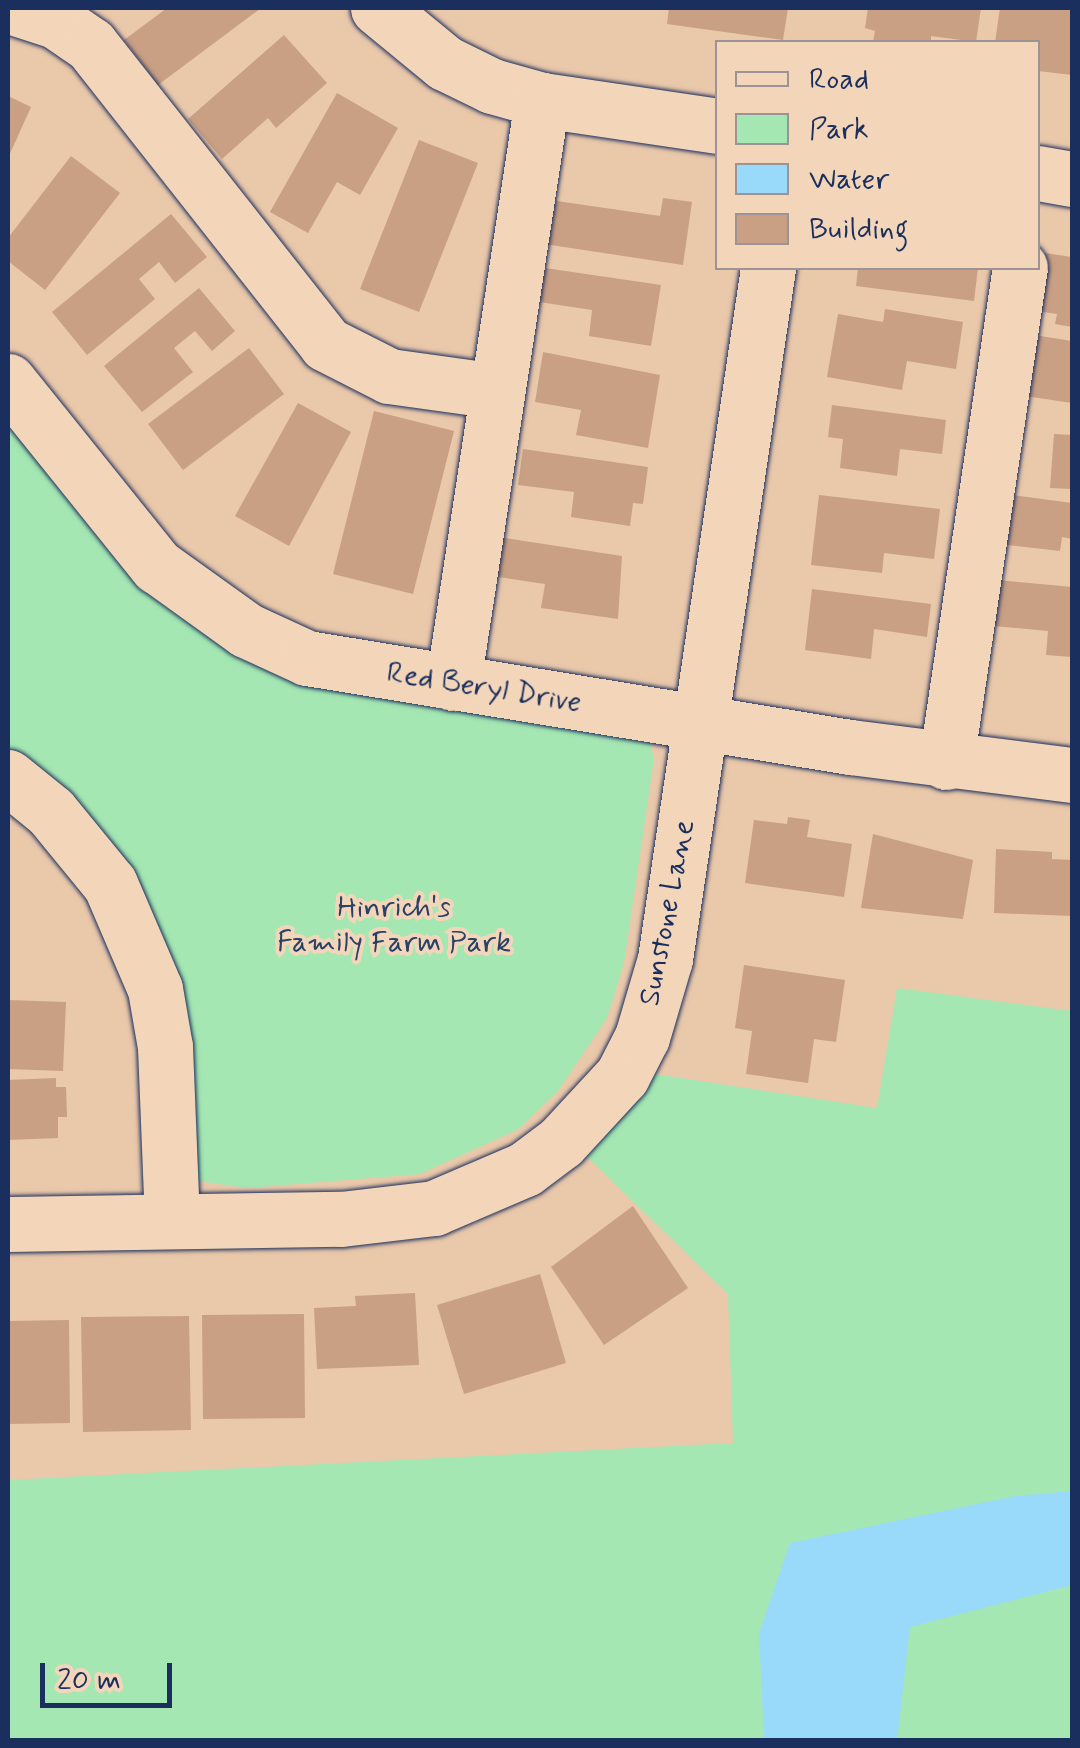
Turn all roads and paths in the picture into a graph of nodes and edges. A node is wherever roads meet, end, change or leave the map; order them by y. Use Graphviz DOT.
graph roads {
  1 [pos="16,8"];
  2 [pos="378,8"];
  3 [pos="542,100"];
  4 [pos="715,126"];
  5 [pos="1040,174"];
  6 [pos="1072,179"];
  7 [pos="768,270"];
  8 [pos="1020,270"];
  9 [pos="8,380"];
  10 [pos="497,390"];
  11 [pos="453,683"];
  12 [pos="701,721"];
  13 [pos="946,762"];
  14 [pos="1072,775"];
  15 [pos="8,777"];
  16 [pos="172,1220"];
  17 [pos="8,1224"];
  1 -- 10 [label="street"];
  2 -- 3 [label="street"];
  3 -- 4 [label="street"];
  3 -- 10 [label="street"];
  5 -- 6 [label="street"];
  7 -- 12 [label="street, Sunstone Lane"];
  8 -- 13 [label="street"];
  9 -- 11 [label="street, Red Beryl Drive"];
  10 -- 11 [label="street"];
  11 -- 12 [label="street, Red Beryl Drive"];
  12 -- 13 [label="street, Red Beryl Drive"];
  12 -- 16 [label="street, Sunstone Lane"];
  13 -- 14 [label="street, Red Beryl Drive"];
  15 -- 16 [label="street"];
  16 -- 17 [label="street, Sunstone Lane"];
}
